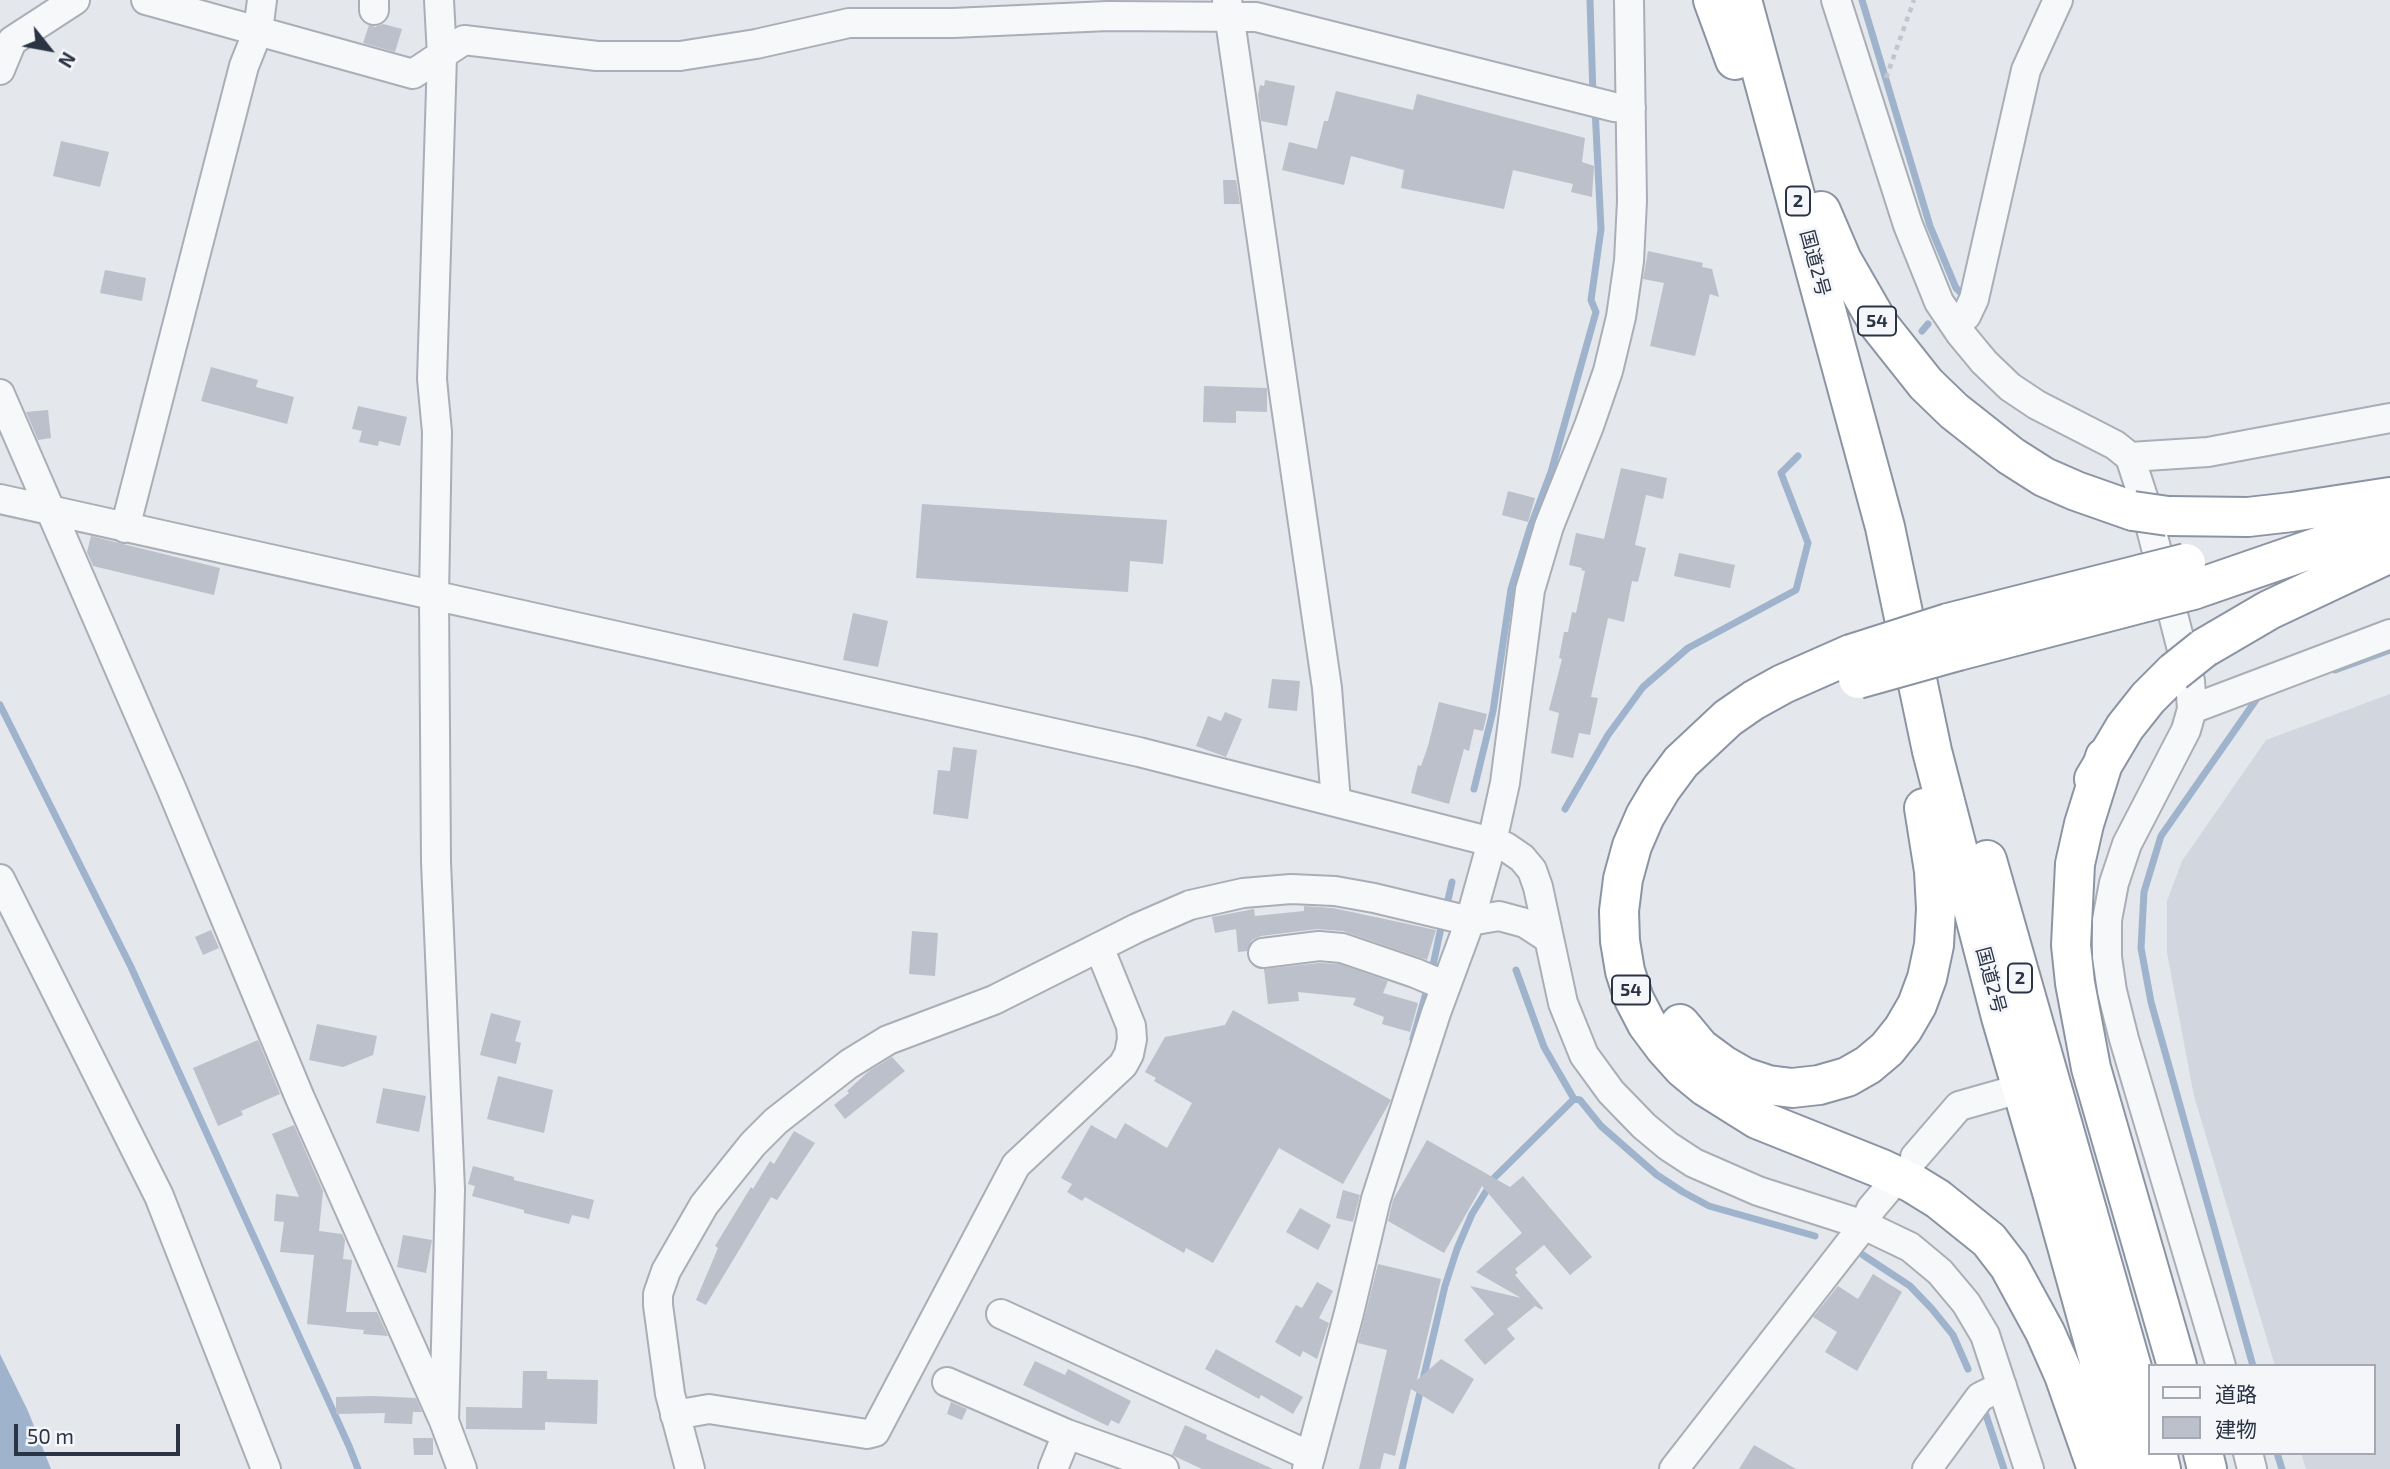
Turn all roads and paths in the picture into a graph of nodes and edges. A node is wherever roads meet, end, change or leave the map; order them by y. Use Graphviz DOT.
graph roads {
  1 [pos="75,0"];
  2 [pos="146,0"];
  3 [pos="262,0"];
  4 [pos="439,0"];
  5 [pos="1629,0"];
  6 [pos="1713,0"];
  7 [pos="1836,0"];
  8 [pos="1914,0"];
  9 [pos="2057,0"];
  10 [pos="1228,8"];
  11 [pos="1746,11"];
  12 [pos="258,31"];
  13 [pos="442,56"];
  14 [pos="0,70"];
  15 [pos="1886,79"];
  16 [pos="1630,108"];
  17 [pos="1954,324"];
  18 [pos="1846,378"];
  19 [pos="0,394"];
  20 [pos="2390,418"];
  21 [pos="2130,457"];
  22 [pos="2390,497"];
  23 [pos="0,499"];
  24 [pos="50,510"];
  25 [pos="2390,522"];
  26 [pos="1885,527"];
  27 [pos="125,528"];
  28 [pos="2390,553"];
  29 [pos="434,596"];
  30 [pos="2390,634"];
  31 [pos="1854,666"];
  32 [pos="1919,690"];
  33 [pos="2192,709"];
  34 [pos="2105,757"];
  35 [pos="1336,803"];
  36 [pos="1492,842"];
  37 [pos="0,879"];
  38 [pos="1470,921"];
  39 [pos="1548,938"];
  40 [pos="1099,947"];
  41 [pos="1263,953"];
  42 [pos="1446,986"];
  43 [pos="2005,1093"];
  44 [pos="2056,1100"];
  45 [pos="1915,1157"];
  46 [pos="1886,1191"];
  47 [pos="1864,1225"];
  48 [pos="1989,1240"];
  49 [pos="1001,1314"];
  50 [pos="2176,1364"];
  51 [pos="2220,1364"];
  52 [pos="947,1382"];
  53 [pos="2002,1386"];
  54 [pos="675,1415"];
  55 [pos="444,1421"];
  56 [pos="2148,1424"];
  57 [pos="1067,1434"];
  58 [pos="1305,1457"];
  59 [pos="1161,1468"];
  60 [pos="266,1469"];
  61 [pos="462,1469"];
  62 [pos="690,1469"];
  63 [pos="1053,1469"];
  64 [pos="1674,1469"];
  65 [pos="1927,1469"];
  66 [pos="2029,1469"];
  67 [pos="2075,1469"];
  68 [pos="2097,1469"];
  69 [pos="2129,1469"];
  1 -- 14 [label="street"];
  2 -- 12 [label="street"];
  3 -- 12 [label="street"];
  4 -- 13 [label="street"];
  5 -- 16 [label="street"];
  6 -- 18 [label="highway"];
  7 -- 17 [label="street"];
  8 -- 15 [label="path"];
  9 -- 17 [label="street"];
  10 -- 13 [label="street"];
  10 -- 16 [label="street"];
  10 -- 35 [label="street"];
  11 -- 18 [label="highway, 国道2号 / 2"];
  11 -- 22 [label="highway, 54"];
  12 -- 13 [label="street"];
  12 -- 27 [label="street"];
  13 -- 29 [label="street"];
  16 -- 36 [label="street"];
  17 -- 21 [label="street"];
  18 -- 26 [label="highway, 国道2号 / 2"];
  19 -- 24 [label="street"];
  20 -- 21 [label="street"];
  21 -- 33 [label="street"];
  23 -- 24 [label="street"];
  24 -- 27 [label="street"];
  24 -- 55 [label="street"];
  25 -- 31 [label="highway, 54, bridge"];
  26 -- 32 [label="highway, 国道2号 / 2"];
  26 -- 44 [label="highway, 国道2号 / 2"];
  27 -- 29 [label="street"];
  28 -- 34 [label="highway, bridge"];
  29 -- 35 [label="street"];
  29 -- 55 [label="street"];
  30 -- 33 [label="street"];
  31 -- 32 [label="highway"];
  31 -- 48 [label="highway, 54"];
  32 -- 69 [label="highway, 国道2号 / 2"];
  33 -- 51 [label="street"];
  34 -- 44 [label="highway"];
  34 -- 50 [label="highway"];
  35 -- 36 [label="street"];
  36 -- 38 [label="street"];
  36 -- 39 [label="street"];
  37 -- 60 [label="street"];
  38 -- 39 [label="street"];
  38 -- 40 [label="street"];
  38 -- 42 [label="street"];
  39 -- 47 [label="street"];
  40 -- 54 [label="street"];
  40 -- 54 [label="street"];
  41 -- 42 [label="street"];
  42 -- 58 [label="street"];
  43 -- 45 [label="street"];
  44 -- 56 [label="highway, 国道2号 / 2"];
  46 -- 47 [label="street"];
  47 -- 53 [label="street"];
  47 -- 64 [label="street"];
  48 -- 67 [label="highway"];
  48 -- 68 [label="highway, 54"];
  49 -- 58 [label="street"];
  52 -- 57 [label="street"];
  53 -- 65 [label="street"];
  53 -- 66 [label="street"];
  54 -- 62 [label="street"];
  55 -- 61 [label="street"];
  57 -- 59 [label="street"];
  57 -- 63 [label="street"];
}
